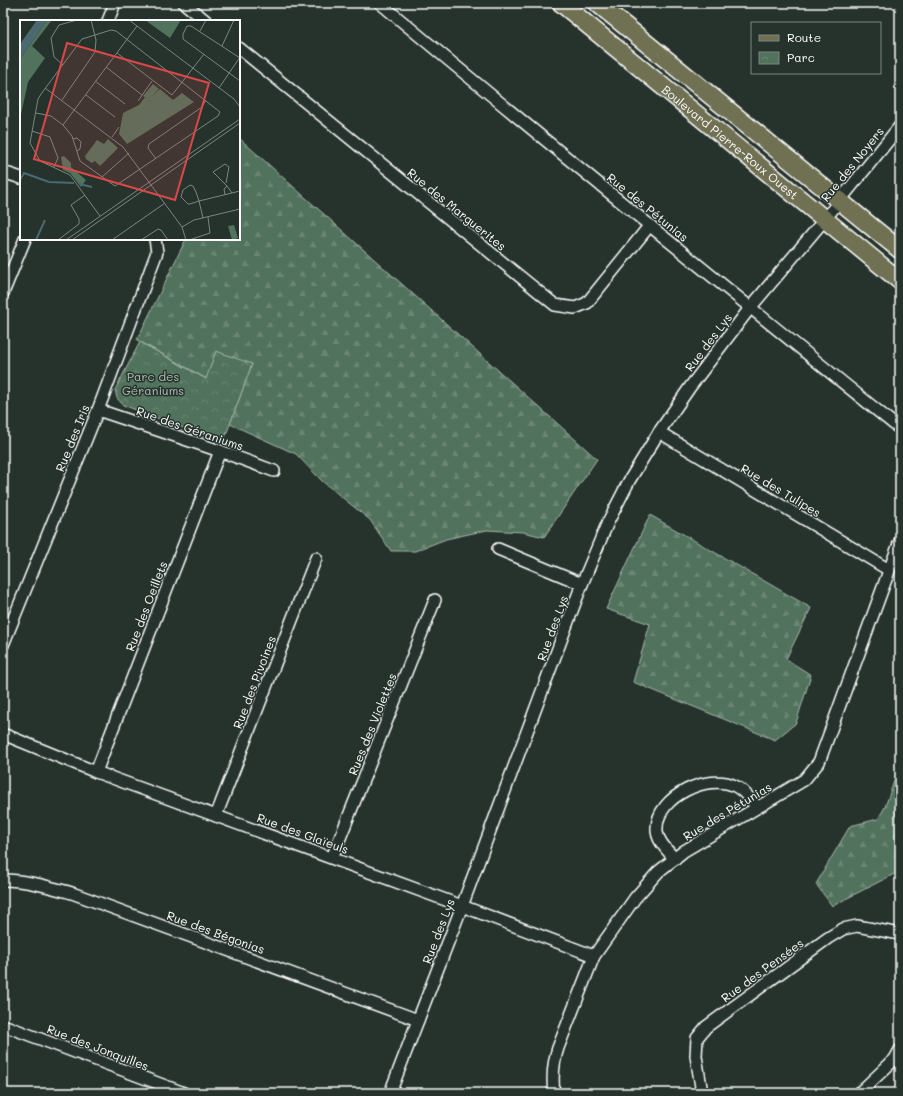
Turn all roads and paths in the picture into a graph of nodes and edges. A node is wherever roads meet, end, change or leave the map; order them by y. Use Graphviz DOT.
graph roads {
  1 [pos="114,3"];
  2 [pos="184,3"];
  3 [pos="380,3"];
  4 [pos="561,3"];
  5 [pos="596,3"];
  6 [pos="108,20"];
  7 [pos="205,20"];
  8 [pos="240,49"];
  9 [pos="900,126"];
  10 [pos="3,172"];
  11 [pos="20,178"];
  12 [pos="839,200"];
  13 [pos="825,219"];
  14 [pos="650,225"];
  15 [pos="25,240"];
  16 [pos="156,240"];
  17 [pos="900,250"];
  18 [pos="900,281"];
  19 [pos="3,293"];
  20 [pos="750,308"];
  21 [pos="98,410"];
  22 [pos="900,429"];
  23 [pos="660,432"];
  24 [pos="220,451"];
  25 [pos="274,471"];
  26 [pos="900,541"];
  27 [pos="498,548"];
  28 [pos="316,558"];
  29 [pos="889,570"];
  30 [pos="582,584"];
  31 [pos="435,600"];
  32 [pos="3,645"];
  33 [pos="3,734"];
  34 [pos="96,772"];
  35 [pos="757,807"];
  36 [pos="216,816"];
  37 [pos="332,858"];
  38 [pos="675,859"];
  39 [pos="3,880"];
  40 [pos="462,906"];
  41 [pos="900,934"];
  42 [pos="594,956"];
  43 [pos="418,1020"];
  44 [pos="3,1025"];
  45 [pos="900,1050"];
  46 [pos="163,1089"];
  47 [pos="184,1093"];
  48 [pos="390,1093"];
  49 [pos="554,1093"];
  50 [pos="702,1093"];
  51 [pos="860,1093"];
  1 -- 6 [label="street"];
  2 -- 7 [label="street"];
  3 -- 14 [label="street, Rue des Pétunias"];
  4 -- 13 [label="main road, Boulevard Pierre-Roux Ouest"];
  5 -- 12 [label="main road, Boulevard Pierre-Roux Ouest"];
  8 -- 14 [label="street, Rue des Marguerites"];
  9 -- 12 [label="street, Rue des Noyers"];
  10 -- 11 [label="street"];
  12 -- 13 [label="street, Rue des Noyers"];
  12 -- 17 [label="main road, Boulevard Pierre-Roux Ouest"];
  13 -- 18 [label="main road, Boulevard Pierre-Roux Ouest"];
  13 -- 20 [label="street, Rue des Lys"];
  14 -- 20 [label="street, Rue des Pétunias"];
  15 -- 19 [label="street"];
  16 -- 21 [label="street, Rue des Iris"];
  20 -- 22 [label="street, Rue des Pétunias"];
  20 -- 23 [label="street, Rue des Lys"];
  21 -- 24 [label="street, Rue des Géraniums"];
  21 -- 32 [label="street, Rue des Iris"];
  23 -- 29 [label="street, Rue des Tulipes"];
  23 -- 30 [label="street, Rue des Lys"];
  24 -- 25 [label="street, Rue des Géraniums"];
  24 -- 34 [label="street, Rue des Oeillets"];
  26 -- 29 [label="street, Rue des Pétunias"];
  27 -- 30 [label="street"];
  28 -- 36 [label="street, Rue des Pivoines"];
  29 -- 35 [label="street, Rue des Pétunias"];
  30 -- 40 [label="street, Rue des Lys"];
  31 -- 37 [label="street, Rues des Violettes"];
  33 -- 34 [label="street, Rue des Glaïeuls"];
  34 -- 36 [label="street, Rue des Glaïeuls"];
  35 -- 38 [label="street, Rue des Pétunias"];
  35 -- 38 [label="street"];
  36 -- 37 [label="street, Rue des Glaïeuls"];
  37 -- 40 [label="street, Rue des Glaïeuls"];
  38 -- 42 [label="street, Rue des Pétunias"];
  39 -- 43 [label="street, Rue des Bégonias"];
  40 -- 42 [label="street, Rue des Glaïeuls"];
  40 -- 43 [label="street, Rue des Lys"];
  41 -- 50 [label="street, Rue des Pensées"];
  42 -- 49 [label="street, Rue des Pétunias"];
  43 -- 48 [label="street, Rue des Lys"];
  44 -- 46 [label="street, Rue des Jonquilles"];
  45 -- 51 [label="street"];
  46 -- 47 [label="street, Rue des Jonquilles"];
}
